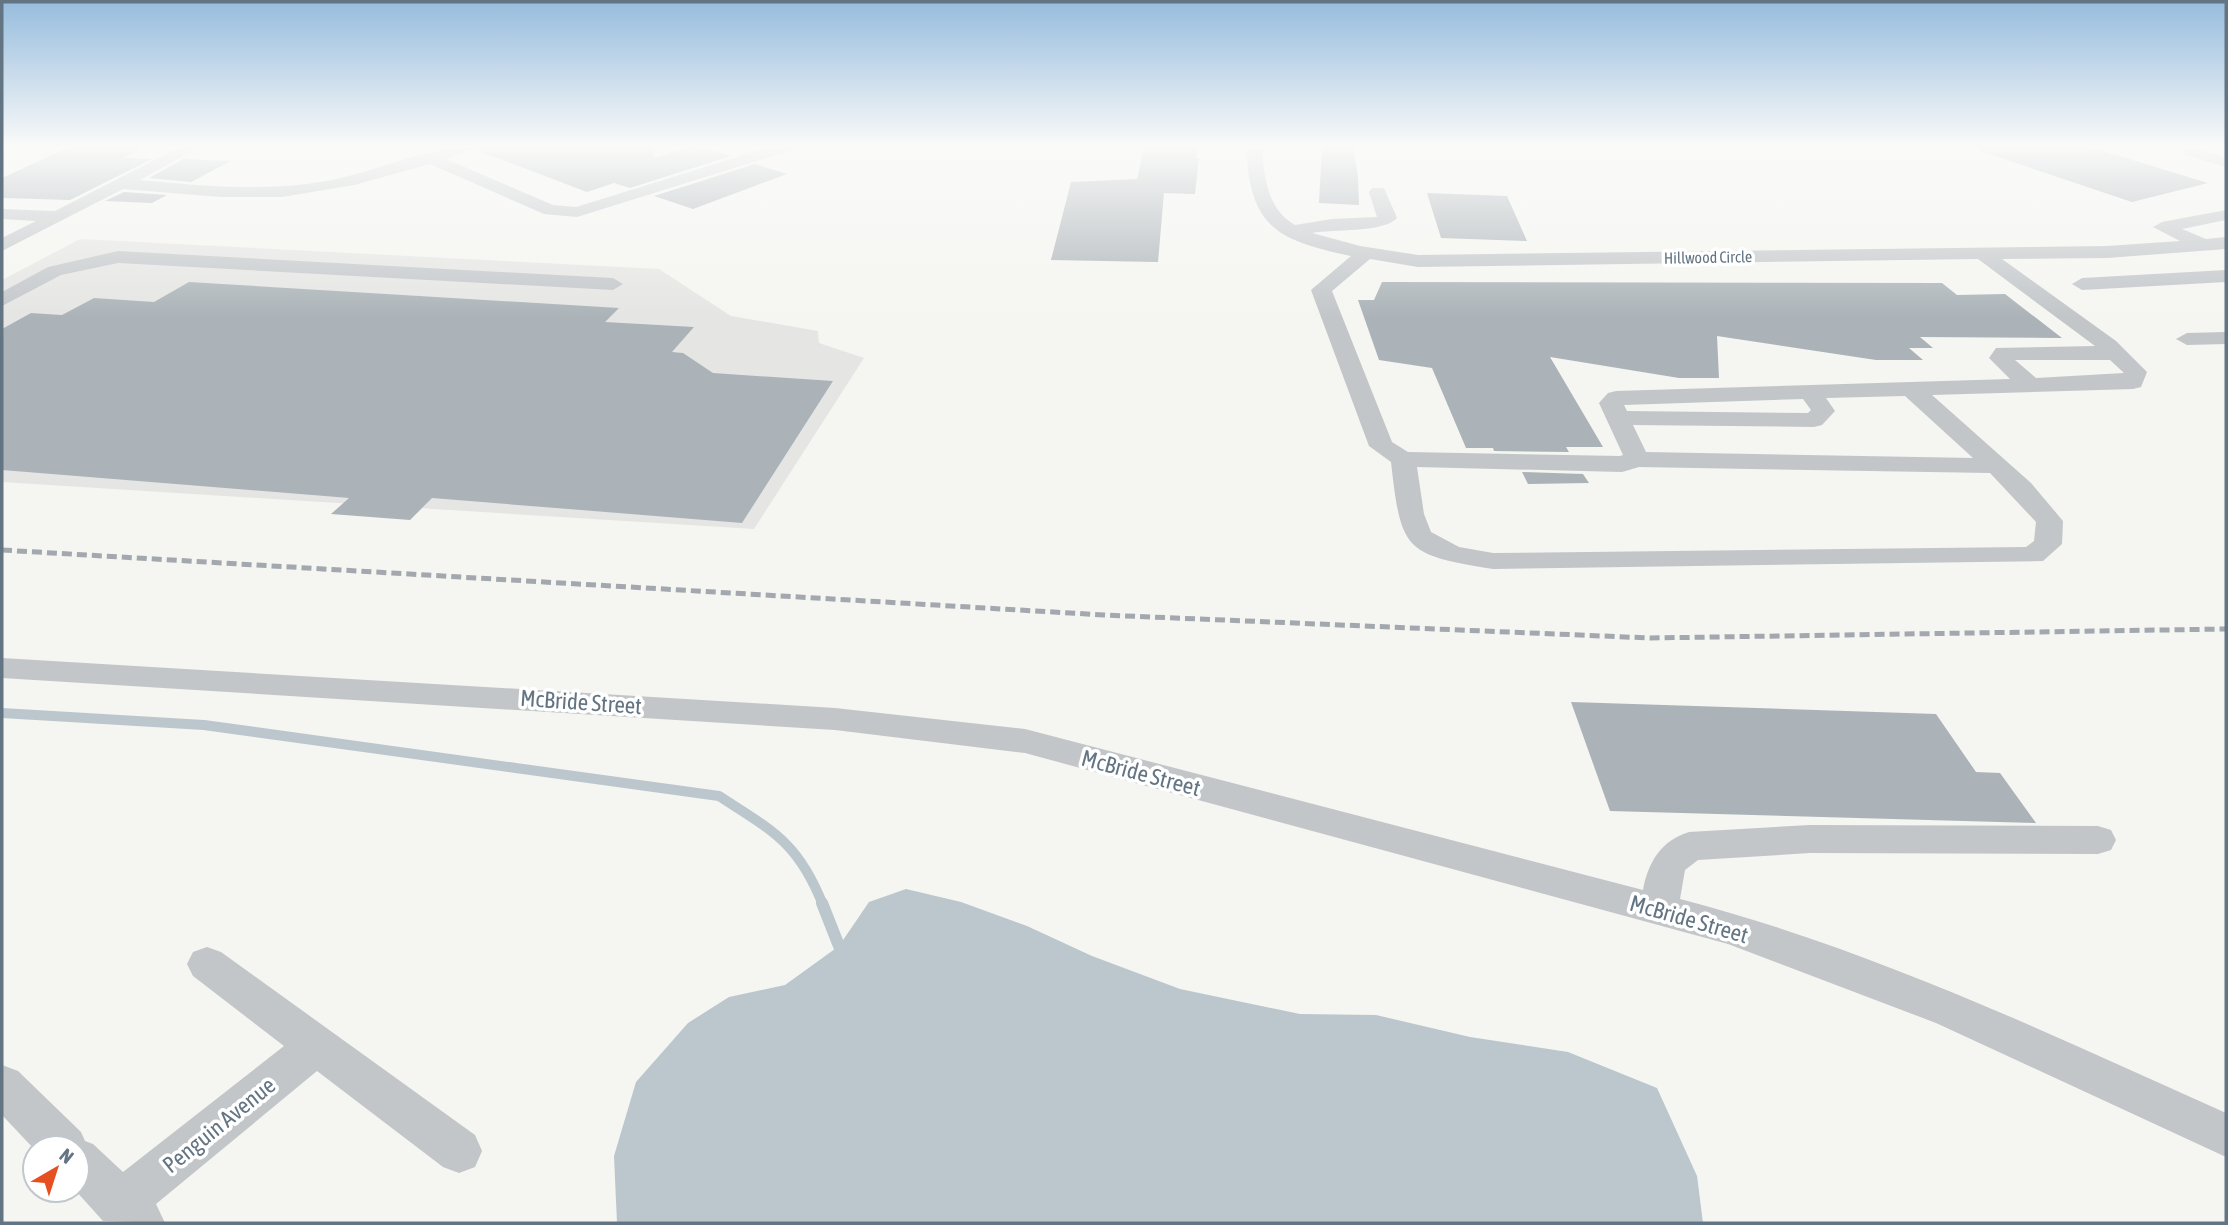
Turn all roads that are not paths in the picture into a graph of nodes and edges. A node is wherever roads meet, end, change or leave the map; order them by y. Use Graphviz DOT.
graph roads {
  1 [pos="82,204"];
  2 [pos="537,204"];
  3 [pos="610,204"];
  4 [pos="1265,204"];
  5 [pos="1383,204"];
  6 [pos="2,214"];
  7 [pos="2226,215"];
  8 [pos="60,216"];
  9 [pos="1294,231"];
  10 [pos="2226,243"];
  11 [pos="2,245"];
  12 [pos="2197,245"];
  13 [pos="1366,254"];
  14 [pos="1983,254"];
  15 [pos="2226,264"];
  16 [pos="2226,276"];
  17 [pos="613,284"];
  18 [pos="2082,284"];
  19 [pos="2,300"];
  20 [pos="2226,338"];
  21 [pos="2187,339"];
  22 [pos="2116,353"];
  23 [pos="2028,383"];
  24 [pos="1910,388"];
  25 [pos="1403,459"];
  26 [pos="1637,459"];
  27 [pos="1996,466"];
  28 [pos="2,668"];
  29 [pos="2098,840"];
  30 [pos="1659,909"];
  31 [pos="207,964"];
  32 [pos="317,1045"];
  33 [pos="2,1085"];
  34 [pos="51,1134"];
  35 [pos="2226,1135"];
  36 [pos="459,1152"];
  37 [pos="91,1174"];
  38 [pos="130,1214"];
  1 -- 8 [label="street"];
  2 -- 3 [label="street"];
  4 -- 9 [label="street, Hillwood Circle"];
  5 -- 9 [label="street"];
  6 -- 8 [label="street"];
  7 -- 12 [label="street"];
  8 -- 11 [label="street"];
  9 -- 13 [label="street, Hillwood Circle"];
  10 -- 12 [label="street, Hillwood Circle"];
  12 -- 14 [label="street, Hillwood Circle"];
  12 -- 15 [label="street"];
  13 -- 14 [label="street, Hillwood Circle"];
  13 -- 25 [label="street"];
  14 -- 22 [label="street"];
  16 -- 18 [label="street"];
  17 -- 19 [label="street"];
  20 -- 21 [label="street"];
  22 -- 23 [label="street"];
  22 -- 23 [label="street"];
  23 -- 24 [label="street"];
  24 -- 26 [label="street"];
  24 -- 27 [label="street"];
  25 -- 26 [label="street"];
  25 -- 27 [label="street"];
  26 -- 27 [label="street"];
  28 -- 30 [label="street, McBride Street"];
  29 -- 30 [label="street"];
  30 -- 35 [label="street, McBride Street"];
  31 -- 32 [label="street"];
  32 -- 36 [label="street"];
  32 -- 38 [label="street, Penguin Avenue"];
  33 -- 34 [label="street"];
  37 -- 38 [label="street"];
}
